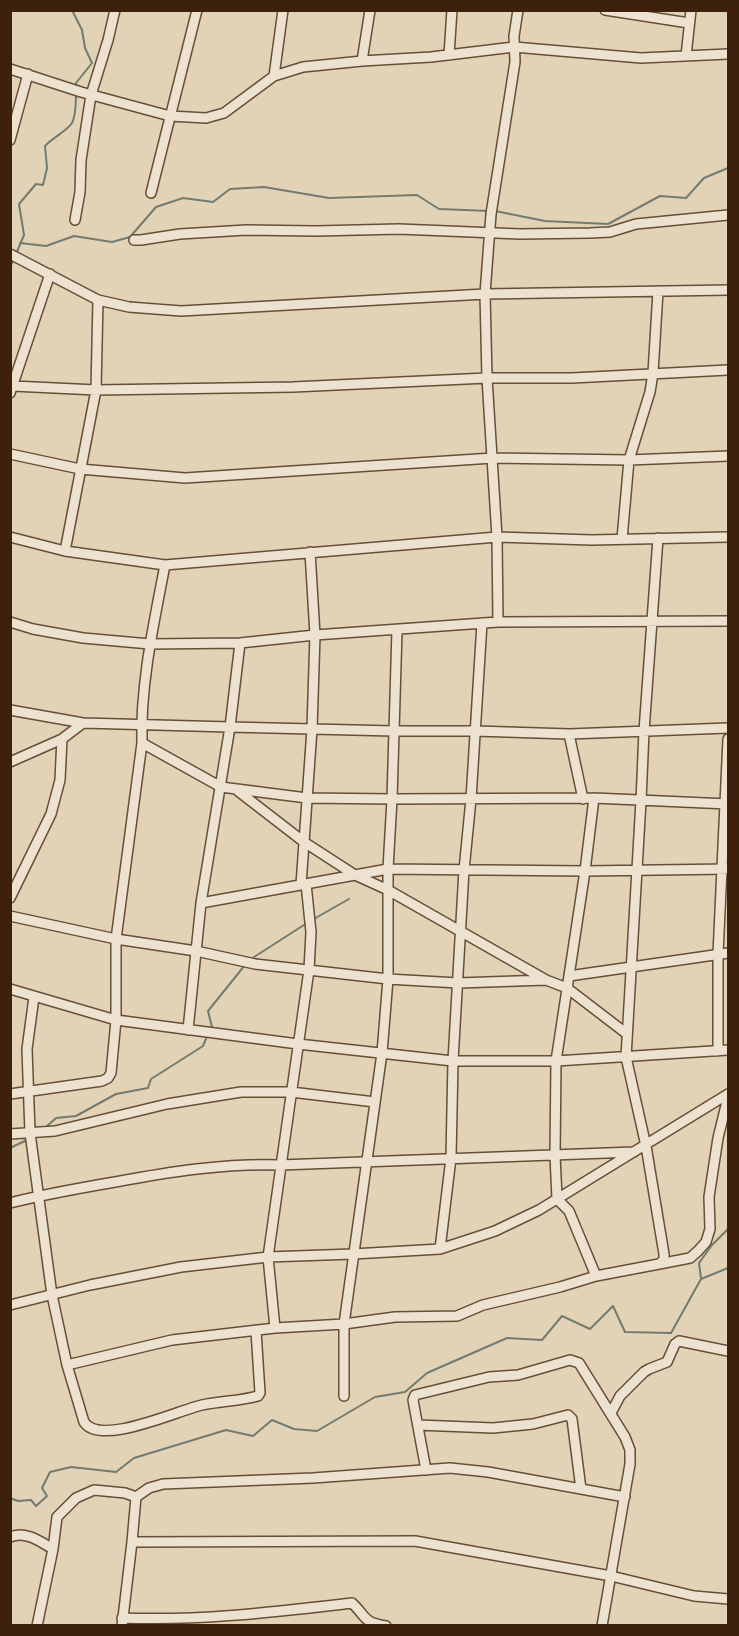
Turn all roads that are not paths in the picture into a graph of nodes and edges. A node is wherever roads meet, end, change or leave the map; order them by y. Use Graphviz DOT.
graph roads {
  1 [pos="115,10"];
  2 [pos="197,10"];
  3 [pos="283,10"];
  4 [pos="370,10"];
  5 [pos="452,10"];
  6 [pos="518,10"];
  7 [pos="691,10"];
  8 [pos="607,11"];
  9 [pos="689,23"];
  10 [pos="514,47"];
  11 [pos="729,54"];
  12 [pos="449,55"];
  13 [pos="686,56"];
  14 [pos="362,61"];
  15 [pos="10,69"];
  16 [pos="28,74"];
  17 [pos="273,76"];
  18 [pos="92,95"];
  19 [pos="170,116"];
  20 [pos="10,140"];
  21 [pos="151,193"];
  22 [pos="729,214"];
  23 [pos="75,220"];
  24 [pos="489,233"];
  25 [pos="134,240"];
  26 [pos="11,254"];
  27 [pos="50,274"];
  28 [pos="729,290"];
  29 [pos="658,291"];
  30 [pos="485,294"];
  31 [pos="98,300"];
  32 [pos="729,370"];
  33 [pos="653,373"];
  34 [pos="488,378"];
  35 [pos="12,389"];
  36 [pos="96,390"];
  37 [pos="10,454"];
  38 [pos="729,456"];
  39 [pos="493,458"];
  40 [pos="628,460"];
  41 [pos="80,469"];
  42 [pos="10,537"];
  43 [pos="497,537"];
  44 [pos="729,537"];
  45 [pos="658,538"];
  46 [pos="622,539"];
  47 [pos="65,551"];
  48 [pos="310,552"];
  49 [pos="165,565"];
  50 [pos="651,621"];
  51 [pos="729,621"];
  52 [pos="10,622"];
  53 [pos="498,622"];
  54 [pos="482,623"];
  55 [pos="397,630"];
  56 [pos="315,635"];
  57 [pos="240,643"];
  58 [pos="150,644"];
  59 [pos="10,710"];
  60 [pos="83,723"];
  61 [pos="141,724"];
  62 [pos="230,727"];
  63 [pos="729,728"];
  64 [pos="312,729"];
  65 [pos="476,730"];
  66 [pos="394,731"];
  67 [pos="644,731"];
  68 [pos="569,734"];
  69 [pos="62,739"];
  70 [pos="729,739"];
  71 [pos="142,743"];
  72 [pos="10,762"];
  73 [pos="220,788"];
  74 [pos="236,789"];
  75 [pos="307,798"];
  76 [pos="594,798"];
  77 [pos="392,799"];
  78 [pos="471,799"];
  79 [pos="583,799"];
  80 [pos="641,801"];
  81 [pos="727,804"];
  82 [pos="304,842"];
  83 [pos="388,869"];
  84 [pos="726,869"];
  85 [pos="464,870"];
  86 [pos="638,870"];
  87 [pos="585,871"];
  88 [pos="355,875"];
  89 [pos="303,884"];
  90 [pos="388,890"];
  91 [pos="10,898"];
  92 [pos="201,903"];
  93 [pos="10,916"];
  94 [pos="461,931"];
  95 [pos="116,939"];
  96 [pos="196,951"];
  97 [pos="723,954"];
  98 [pos="631,967"];
  99 [pos="309,970"];
  100 [pos="569,976"];
  101 [pos="388,979"];
  102 [pos="546,980"];
  103 [pos="458,983"];
  104 [pos="567,988"];
  105 [pos="10,989"];
  106 [pos="34,997"];
  107 [pos="116,1020"];
  108 [pos="188,1030"];
  109 [pos="627,1034"];
  110 [pos="298,1044"];
  111 [pos="729,1050"];
  112 [pos="718,1051"];
  113 [pos="382,1053"];
  114 [pos="626,1057"];
  115 [pos="453,1061"];
  116 [pos="556,1061"];
  117 [pos="29,1090"];
  118 [pos="291,1092"];
  119 [pos="10,1094"];
  120 [pos="728,1099"];
  121 [pos="375,1102"];
  122 [pos="30,1132"];
  123 [pos="10,1134"];
  124 [pos="646,1146"];
  125 [pos="635,1152"];
  126 [pos="555,1155"];
  127 [pos="451,1158"];
  128 [pos="367,1161"];
  129 [pos="280,1165"];
  130 [pos="39,1196"];
  131 [pos="557,1199"];
  132 [pos="10,1203"];
  133 [pos="440,1249"];
  134 [pos="352,1254"];
  135 [pos="268,1257"];
  136 [pos="659,1264"];
  137 [pos="596,1276"];
  138 [pos="52,1295"];
  139 [pos="10,1305"];
  140 [pos="344,1324"];
  141 [pos="275,1329"];
  142 [pos="256,1331"];
  143 [pos="729,1351"];
  144 [pos="67,1365"];
  145 [pos="344,1396"];
  146 [pos="611,1413"];
  147 [pos="418,1425"];
  148 [pos="426,1470"];
  149 [pos="580,1489"];
  150 [pos="136,1497"];
  151 [pos="625,1497"];
  152 [pos="10,1538"];
  153 [pos="132,1542"];
  154 [pos="53,1549"];
  155 [pos="611,1576"];
  156 [pos="729,1599"];
  157 [pos="122,1622"];
  158 [pos="199,1622"];
  159 [pos="37,1626"];
  160 [pos="386,1626"];
  161 [pos="602,1626"];
  1 -- 18 [label="street"];
  2 -- 19 [label="street"];
  3 -- 17 [label="street"];
  4 -- 14 [label="street"];
  5 -- 12 [label="street"];
  6 -- 10 [label="street"];
  7 -- 9 [label="street"];
  8 -- 9 [label="street"];
  9 -- 13 [label="street"];
  10 -- 12 [label="street"];
  10 -- 13 [label="street"];
  10 -- 24 [label="street"];
  11 -- 13 [label="street"];
  12 -- 14 [label="street"];
  14 -- 17 [label="street"];
  15 -- 16 [label="street"];
  16 -- 18 [label="street"];
  16 -- 20 [label="street"];
  17 -- 19 [label="street"];
  18 -- 19 [label="street"];
  18 -- 23 [label="street"];
  19 -- 21 [label="street"];
  22 -- 24 [label="street"];
  24 -- 25 [label="street"];
  24 -- 30 [label="street"];
  26 -- 27 [label="street"];
  27 -- 31 [label="street"];
  27 -- 35 [label="street"];
  28 -- 29 [label="street"];
  29 -- 30 [label="street"];
  29 -- 33 [label="street"];
  30 -- 31 [label="street"];
  30 -- 34 [label="street"];
  31 -- 36 [label="street"];
  32 -- 33 [label="street"];
  33 -- 34 [label="street"];
  33 -- 40 [label="street"];
  34 -- 36 [label="street"];
  34 -- 39 [label="street"];
  35 -- 36 [label="street"];
  36 -- 41 [label="street"];
  37 -- 41 [label="street"];
  38 -- 40 [label="street"];
  39 -- 40 [label="street"];
  39 -- 41 [label="street"];
  39 -- 43 [label="street"];
  40 -- 46 [label="street"];
  41 -- 47 [label="street"];
  42 -- 47 [label="street"];
  43 -- 46 [label="street"];
  43 -- 48 [label="street"];
  43 -- 53 [label="street"];
  44 -- 45 [label="street"];
  45 -- 46 [label="street"];
  45 -- 50 [label="street"];
  47 -- 49 [label="street"];
  48 -- 49 [label="street"];
  48 -- 56 [label="street"];
  49 -- 58 [label="street"];
  50 -- 51 [label="street"];
  50 -- 53 [label="street"];
  50 -- 67 [label="street"];
  52 -- 58 [label="street"];
  53 -- 54 [label="street"];
  54 -- 55 [label="street"];
  54 -- 65 [label="street"];
  55 -- 56 [label="street"];
  55 -- 66 [label="street"];
  56 -- 57 [label="street"];
  56 -- 64 [label="street"];
  57 -- 58 [label="street"];
  57 -- 62 [label="street"];
  58 -- 61 [label="street"];
  59 -- 60 [label="street"];
  60 -- 61 [label="street"];
  60 -- 69 [label="street"];
  61 -- 62 [label="street"];
  61 -- 71 [label="street"];
  62 -- 64 [label="street"];
  62 -- 73 [label="street"];
  63 -- 67 [label="street"];
  64 -- 66 [label="street"];
  64 -- 75 [label="street"];
  65 -- 66 [label="street"];
  65 -- 68 [label="street"];
  65 -- 78 [label="street"];
  66 -- 77 [label="street"];
  67 -- 68 [label="street"];
  67 -- 80 [label="street"];
  68 -- 79 [label="street"];
  69 -- 72 [label="street"];
  69 -- 91 [label="street"];
  70 -- 81 [label="street"];
  71 -- 73 [label="street"];
  71 -- 95 [label="street"];
  73 -- 74 [label="street"];
  73 -- 92 [label="street"];
  74 -- 75 [label="street"];
  74 -- 82 [label="street"];
  75 -- 77 [label="street"];
  75 -- 82 [label="street"];
  76 -- 79 [label="street"];
  76 -- 80 [label="street"];
  76 -- 87 [label="street"];
  77 -- 78 [label="street"];
  77 -- 83 [label="street"];
  78 -- 79 [label="street"];
  78 -- 85 [label="street"];
  80 -- 81 [label="street"];
  80 -- 86 [label="street"];
  81 -- 84 [label="street"];
  82 -- 88 [label="street"];
  82 -- 89 [label="street"];
  83 -- 85 [label="street"];
  83 -- 88 [label="street"];
  83 -- 90 [label="street"];
  84 -- 86 [label="street"];
  84 -- 97 [label="street"];
  85 -- 87 [label="street"];
  85 -- 94 [label="street"];
  86 -- 87 [label="street"];
  86 -- 98 [label="street"];
  87 -- 100 [label="street"];
  88 -- 89 [label="street"];
  88 -- 90 [label="street"];
  89 -- 92 [label="street"];
  89 -- 99 [label="street"];
  90 -- 94 [label="street"];
  90 -- 101 [label="street"];
  92 -- 96 [label="street"];
  93 -- 95 [label="street"];
  94 -- 102 [label="street"];
  94 -- 103 [label="street"];
  95 -- 96 [label="street"];
  95 -- 107 [label="street"];
  96 -- 99 [label="street"];
  96 -- 108 [label="street"];
  97 -- 98 [label="street"];
  97 -- 112 [label="street"];
  98 -- 100 [label="street"];
  98 -- 109 [label="street"];
  99 -- 101 [label="street"];
  99 -- 110 [label="street"];
  100 -- 104 [label="street"];
  101 -- 103 [label="street"];
  101 -- 113 [label="street"];
  102 -- 103 [label="street"];
  102 -- 104 [label="street"];
  103 -- 115 [label="street"];
  104 -- 109 [label="street"];
  104 -- 116 [label="street"];
  105 -- 106 [label="street"];
  106 -- 107 [label="street"];
  106 -- 117 [label="street"];
  107 -- 108 [label="street"];
  107 -- 117 [label="street"];
  108 -- 110 [label="street"];
  109 -- 114 [label="street"];
  110 -- 113 [label="street"];
  110 -- 118 [label="street"];
  111 -- 112 [label="street"];
  112 -- 114 [label="street"];
  113 -- 115 [label="street"];
  113 -- 121 [label="street"];
  114 -- 116 [label="street"];
  114 -- 124 [label="street"];
  115 -- 116 [label="street"];
  115 -- 127 [label="street"];
  116 -- 126 [label="street"];
  117 -- 119 [label="street"];
  117 -- 122 [label="street"];
  118 -- 121 [label="street"];
  118 -- 122 [label="street"];
  118 -- 129 [label="street"];
  120 -- 124 [label="street"];
  120 -- 136 [label="street"];
  121 -- 128 [label="street"];
  122 -- 123 [label="street"];
  122 -- 130 [label="street"];
  124 -- 125 [label="street"];
  124 -- 136 [label="street"];
  125 -- 126 [label="street"];
  125 -- 131 [label="street"];
  126 -- 127 [label="street"];
  126 -- 131 [label="street"];
  127 -- 128 [label="street"];
  127 -- 133 [label="street"];
  128 -- 129 [label="street"];
  128 -- 134 [label="street"];
  129 -- 130 [label="street"];
  129 -- 135 [label="street"];
  130 -- 132 [label="street"];
  130 -- 138 [label="street"];
  131 -- 133 [label="street"];
  131 -- 137 [label="street"];
  133 -- 134 [label="street"];
  134 -- 135 [label="street"];
  134 -- 140 [label="street"];
  135 -- 138 [label="street"];
  135 -- 141 [label="street"];
  136 -- 137 [label="street"];
  137 -- 140 [label="street"];
  138 -- 139 [label="street"];
  138 -- 144 [label="street"];
  140 -- 141 [label="street"];
  140 -- 145 [label="street"];
  141 -- 142 [label="street"];
  142 -- 144 [label="street"];
  142 -- 144 [label="street"];
  143 -- 146 [label="street"];
  146 -- 147 [label="street"];
  146 -- 151 [label="street"];
  147 -- 148 [label="street"];
  147 -- 149 [label="street"];
  148 -- 149 [label="street"];
  148 -- 150 [label="street"];
  149 -- 151 [label="street"];
  150 -- 153 [label="street"];
  150 -- 154 [label="street"];
  151 -- 155 [label="street"];
  152 -- 154 [label="street"];
  153 -- 155 [label="street"];
  153 -- 157 [label="street"];
  154 -- 159 [label="street"];
  155 -- 156 [label="street"];
  155 -- 161 [label="street"];
  157 -- 158 [label="street"];
  158 -- 160 [label="street"];
}
